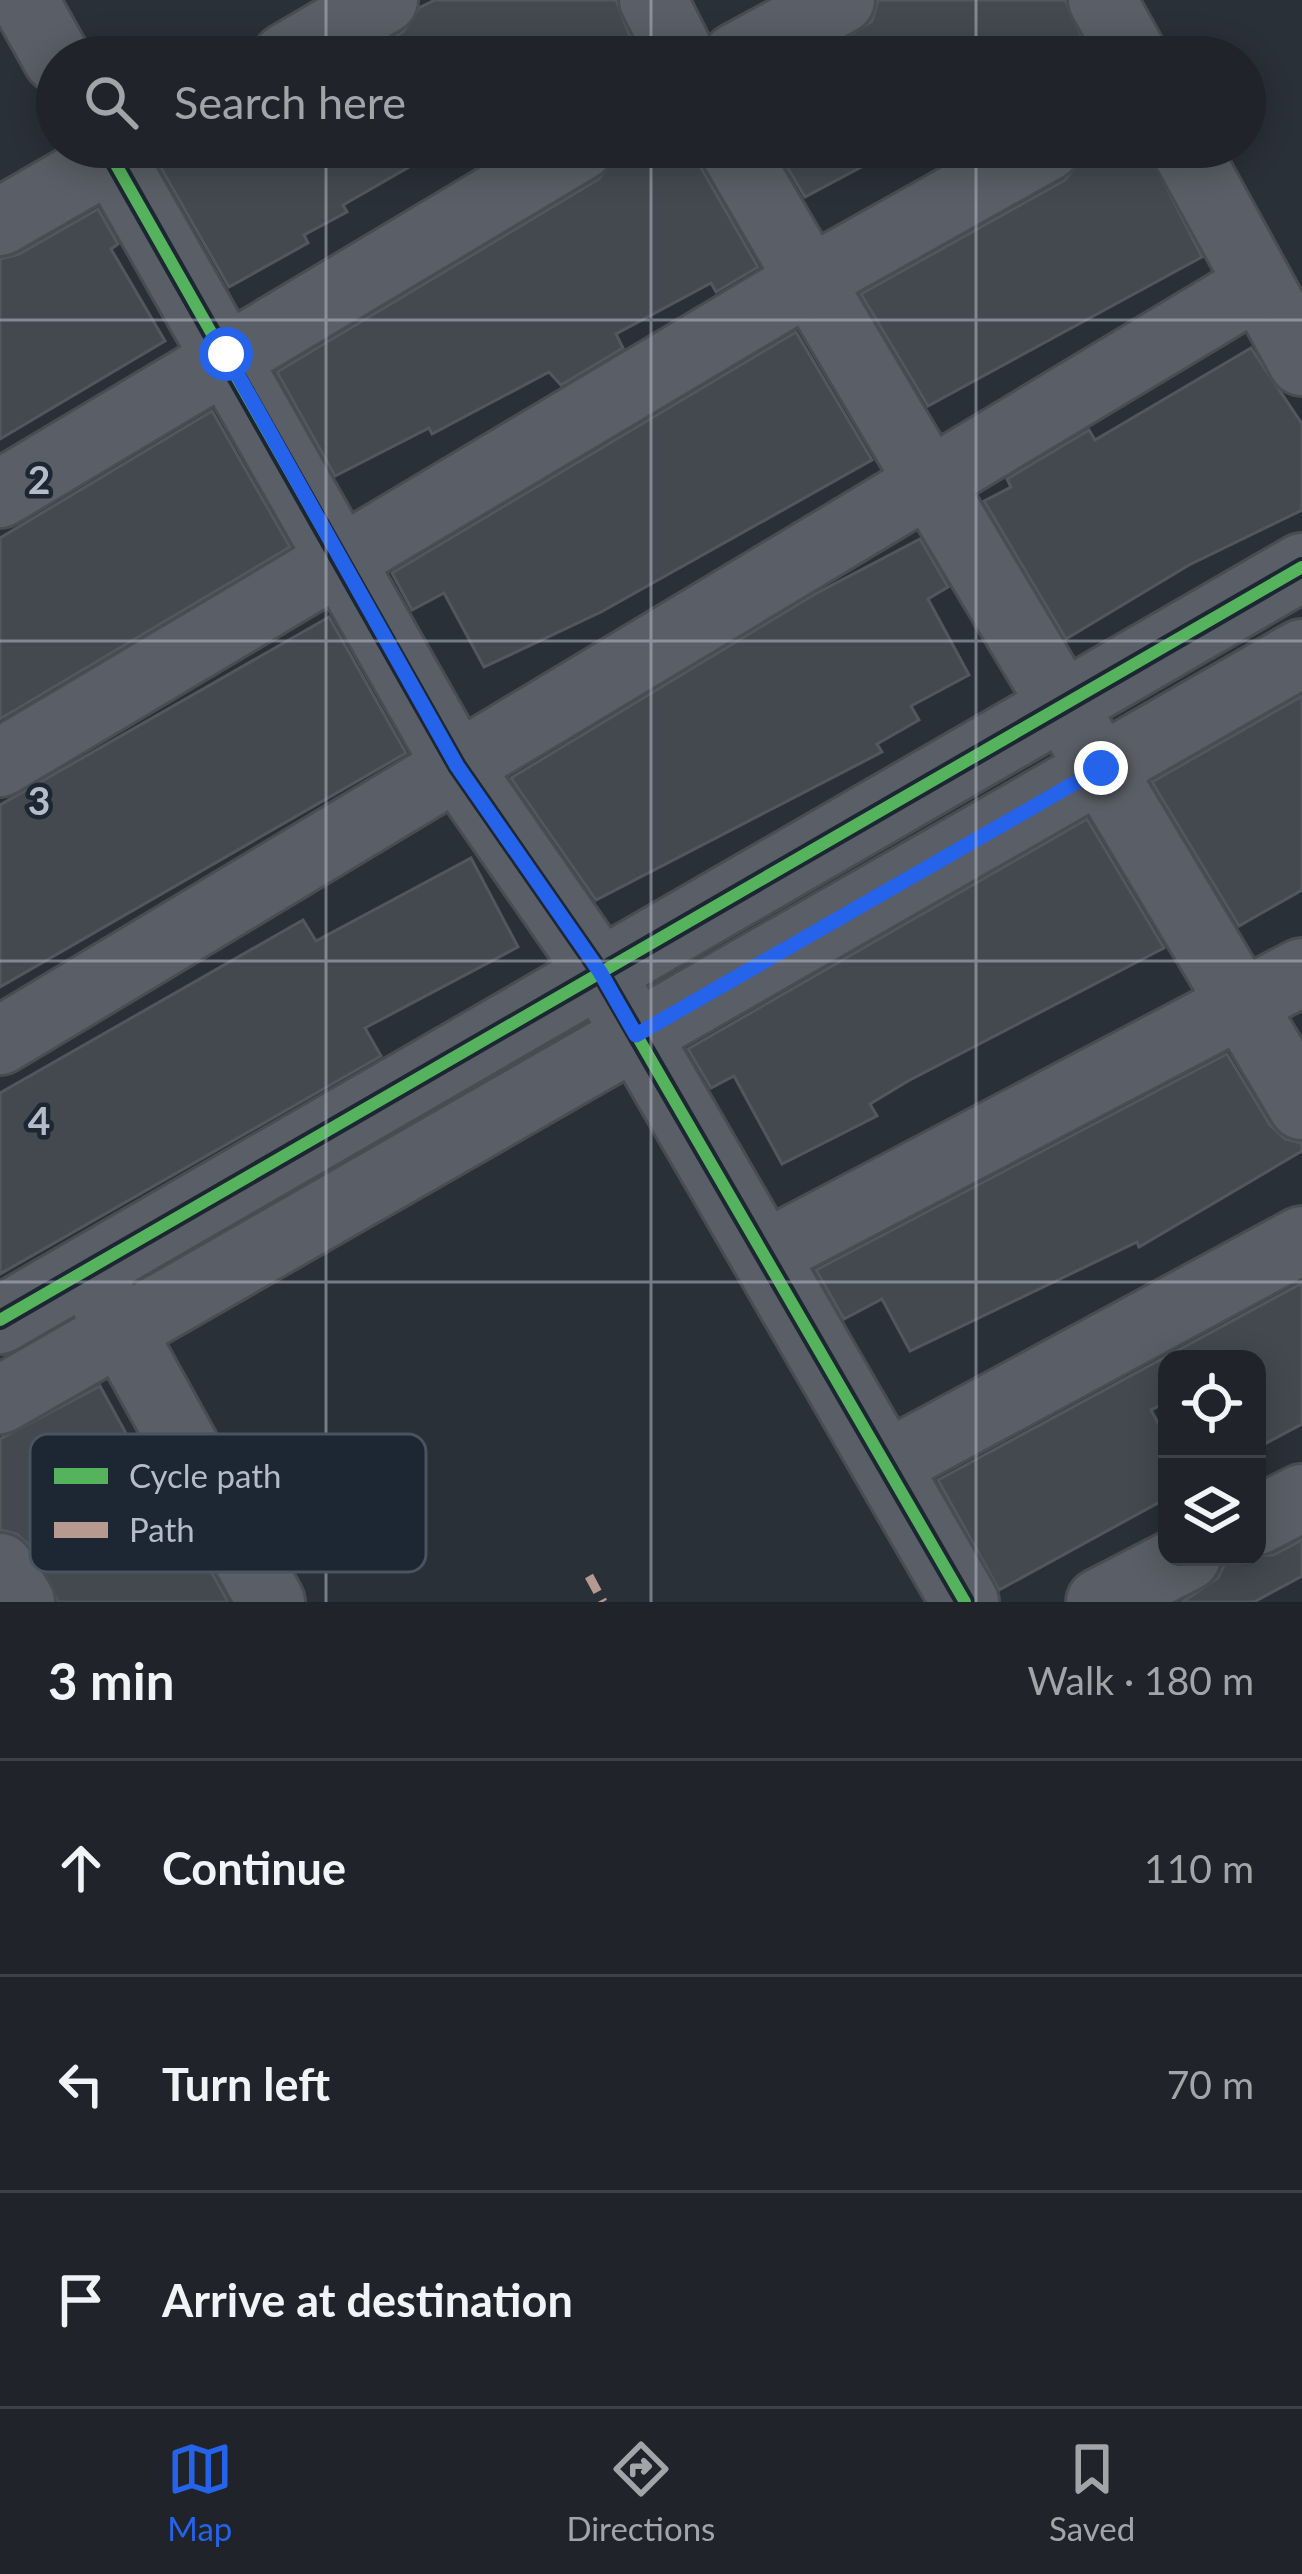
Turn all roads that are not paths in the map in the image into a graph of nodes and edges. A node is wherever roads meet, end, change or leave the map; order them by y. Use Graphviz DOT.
graph roads {
  1 [pos="24,0"];
  2 [pos="385,0"];
  3 [pos="652,0"];
  4 [pos="841,0"];
  5 [pos="1102,0"];
  6 [pos="44,36"];
  7 [pos="322,36"];
  8 [pos="671,36"];
  9 [pos="775,36"];
  10 [pos="1122,36"];
  11 [pos="87,168"];
  12 [pos="126,168"];
  13 [pos="544,168"];
  14 [pos="745,168"];
  15 [pos="1010,168"];
  16 [pos="1195,168"];
  17 [pos="0,222"];
  18 [pos="810,280"];
  19 [pos="1259,284"];
  20 [pos="226,354"];
  21 [pos="1302,362"];
  22 [pos="925,482"];
  23 [pos="0,494"];
  24 [pos="342,556"];
  25 [pos="1302,567"];
  26 [pos="1302,653"];
  27 [pos="1064,704"];
  28 [pos="0,763"];
  29 [pos="457,766"];
  30 [pos="1101,768"];
  31 [pos="600,972"];
  32 [pos="1302,972"];
  33 [pos="1242,1005"];
  34 [pos="636,1035"];
  35 [pos="0,1041"];
  36 [pos="1302,1106"];
  37 [pos="1302,1240"];
  38 [pos="764,1255"];
  39 [pos="88,1269"];
  40 [pos="0,1319"];
  41 [pos="119,1331"];
  42 [pos="0,1400"];
  43 [pos="177,1434"];
  44 [pos="886,1466"];
  45 [pos="1302,1498"];
  46 [pos="1266,1516"];
  47 [pos="1170,1566"];
  48 [pos="0,1567"];
  49 [pos="254,1572"];
  50 [pos="21,1602"];
  51 [pos="271,1602"];
  52 [pos="965,1602"];
  53 [pos="1100,1602"];
  1 -- 6 [label="street"];
  2 -- 7 [label="street"];
  3 -- 8 [label="street"];
  4 -- 9 [label="street"];
  5 -- 10 [label="street"];
  11 -- 17 [label="street"];
  12 -- 20 [label="street"];
  13 -- 20 [label="street"];
  14 -- 18 [label="street"];
  15 -- 18 [label="street"];
  16 -- 19 [label="street"];
  18 -- 22 [label="street"];
  18 -- 24 [label="street"];
  19 -- 21 [label="street"];
  19 -- 22 [label="street"];
  20 -- 23 [label="street"];
  20 -- 24 [label="street"];
  22 -- 27 [label="street"];
  22 -- 29 [label="street"];
  24 -- 28 [label="street"];
  24 -- 29 [label="street"];
  25 -- 27 [label="street"];
  26 -- 30 [label="street"];
  27 -- 30 [label="street"];
  27 -- 31 [label="street"];
  29 -- 31 [label="street"];
  29 -- 35 [label="street"];
  30 -- 33 [label="street"];
  30 -- 34 [label="street"];
  31 -- 34 [label="street"];
  31 -- 39 [label="street"];
  32 -- 33 [label="street"];
  33 -- 36 [label="street"];
  33 -- 38 [label="street"];
  34 -- 38 [label="street"];
  34 -- 41 [label="street"];
  37 -- 44 [label="street"];
  38 -- 44 [label="street"];
  39 -- 40 [label="street"];
  39 -- 41 [label="street"];
  41 -- 42 [label="street"];
  41 -- 43 [label="street"];
  44 -- 52 [label="street"];
  45 -- 46 [label="street"];
  47 -- 53 [label="street"];
  48 -- 50 [label="street"];
  49 -- 51 [label="street"];
}
